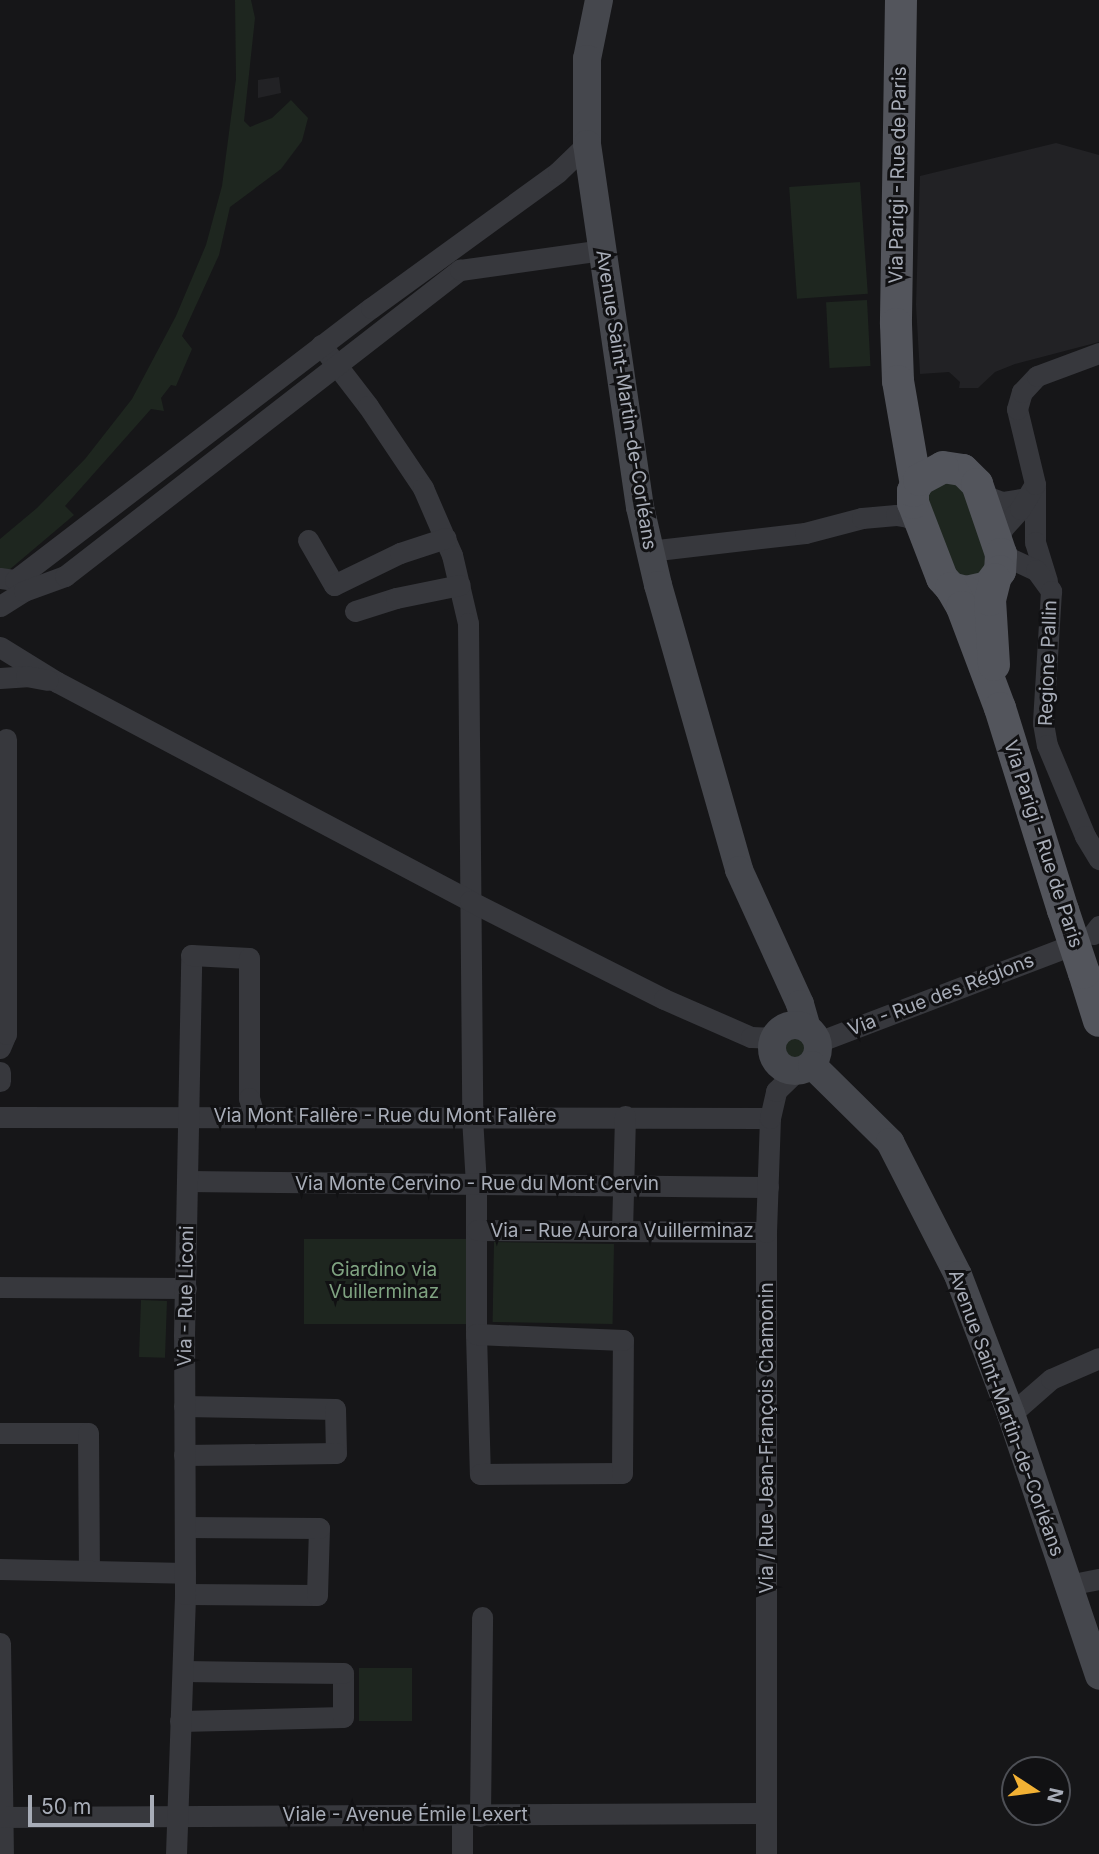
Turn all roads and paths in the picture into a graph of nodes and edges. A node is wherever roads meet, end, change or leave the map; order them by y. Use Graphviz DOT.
graph roads {
  1 [pos="599,0"];
  2 [pos="901,0"];
  3 [pos="587,144"];
  4 [pos="602,250"];
  5 [pos="321,345"];
  6 [pos="898,350"];
  7 [pos="1099,353"];
  8 [pos="337,364"];
  9 [pos="948,467"];
  10 [pos="915,488"];
  11 [pos="1031,491"];
  12 [pos="980,494"];
  13 [pos="862,518"];
  14 [pos="922,526"];
  15 [pos="446,538"];
  16 [pos="308,540"];
  17 [pos="649,551"];
  18 [pos="998,559"];
  19 [pos="1046,581"];
  20 [pos="5,583"];
  21 [pos="460,585"];
  22 [pos="951,588"];
  23 [pos="0,606"];
  24 [pos="355,611"];
  25 [pos="0,647"];
  26 [pos="1,678"];
  27 [pos="57,682"];
  28 [pos="1000,708"];
  29 [pos="6,739"];
  30 [pos="1099,859"];
  31 [pos="470,901"];
  32 [pos="1065,948"];
  33 [pos="1099,1021"];
  34 [pos="774,1038"];
  35 [pos="0,1048"];
  36 [pos="808,1052"];
  37 [pos="0,1072"];
  38 [pos="0,1082"];
  39 [pos="190,1116"];
  40 [pos="254,1116"];
  41 [pos="625,1116"];
  42 [pos="0,1117"];
  43 [pos="472,1117"];
  44 [pos="770,1118"];
  45 [pos="187,1181"];
  46 [pos="476,1184"];
  47 [pos="624,1185"];
  48 [pos="768,1187"];
  49 [pos="477,1230"];
  50 [pos="622,1231"];
  51 [pos="766,1232"];
  52 [pos="0,1287"];
  53 [pos="186,1288"];
  54 [pos="476,1334"];
  55 [pos="1099,1358"];
  56 [pos="184,1406"];
  57 [pos="1011,1414"];
  58 [pos="0,1433"];
  59 [pos="184,1454"];
  60 [pos="186,1527"];
  61 [pos="0,1569"];
  62 [pos="89,1570"];
  63 [pos="1099,1579"];
  64 [pos="185,1584"];
  65 [pos="1068,1585"];
  66 [pos="482,1617"];
  67 [pos="0,1643"];
  68 [pos="1097,1665"];
  69 [pos="183,1671"];
  70 [pos="180,1721"];
  71 [pos="766,1813"];
  72 [pos="176,1816"];
  73 [pos="471,1816"];
  74 [pos="1,1817"];
  75 [pos="3,1854"];
  76 [pos="176,1854"];
  77 [pos="462,1854"];
  78 [pos="766,1854"];
  1 -- 3 [label="street, Avenue Saint-Martin-de-Corléans"];
  2 -- 6 [label="main road, Via Parigi - Rue de Paris"];
  3 -- 4 [label="street, Avenue Saint-Martin-de-Corléans"];
  3 -- 5 [label="street"];
  4 -- 8 [label="street"];
  4 -- 17 [label="street, Avenue Saint-Martin-de-Corléans"];
  5 -- 8 [label="street"];
  5 -- 20 [label="street"];
  6 -- 9 [label="main road, Via Parigi - Rue de Paris"];
  6 -- 10 [label="main road, Via Parigi - Rue de Paris"];
  7 -- 11 [label="street"];
  8 -- 15 [label="street"];
  8 -- 23 [label="street"];
  9 -- 10 [label="main road"];
  9 -- 12 [label="main road, Via Parigi - Rue de Paris"];
  10 -- 13 [label="street"];
  10 -- 14 [label="main road, Via Parigi - Rue de Paris"];
  11 -- 12 [label="street"];
  11 -- 18 [label="street"];
  11 -- 19 [label="street"];
  12 -- 18 [label="main road, Via Parigi - Rue de Paris"];
  13 -- 14 [label="street"];
  13 -- 17 [label="street"];
  14 -- 22 [label="main road, Via Parigi - Rue de Paris"];
  15 -- 16 [label="street"];
  15 -- 21 [label="street"];
  17 -- 36 [label="street, Avenue Saint-Martin-de-Corléans"];
  18 -- 19 [label="street, Regione Pallin"];
  18 -- 22 [label="main road"];
  18 -- 28 [label="main road, Via Parigi - Rue de Paris"];
  19 -- 30 [label="street, Regione Pallin"];
  21 -- 24 [label="street"];
  21 -- 31 [label="street"];
  22 -- 28 [label="main road, Via Parigi - Rue de Paris"];
  25 -- 27 [label="street"];
  26 -- 27 [label="street"];
  27 -- 31 [label="street"];
  28 -- 33 [label="main road, Via Parigi - Rue de Paris, bridge"];
  29 -- 35 [label="street"];
  31 -- 34 [label="street"];
  31 -- 43 [label="street"];
  32 -- 36 [label="street, Via - Rue des Régions"];
  34 -- 36 [label="street"];
  34 -- 36 [label="street"];
  36 -- 44 [label="street, Via / Rue Jean-François Chamonin"];
  36 -- 57 [label="street, Avenue Saint-Martin-de-Corléans"];
  37 -- 38 [label="street"];
  39 -- 40 [label="street, Via Mont Fallère - Rue du Mont Fallère"];
  39 -- 40 [label="street, Via - Rue Liconi"];
  39 -- 42 [label="street, Via Mont Fallère - Rue du Mont Fallère"];
  39 -- 45 [label="street, Via - Rue Liconi"];
  40 -- 43 [label="street, Via Mont Fallère - Rue du Mont Fallère"];
  41 -- 43 [label="street, Via Mont Fallère - Rue du Mont Fallère"];
  41 -- 44 [label="street, Via Mont Fallère - Rue du Mont Fallère"];
  41 -- 47 [label="street"];
  43 -- 46 [label="street"];
  44 -- 48 [label="street, Via / Rue Jean-François Chamonin"];
  45 -- 46 [label="street, Via Monte Cervino - Rue du Mont Cervin"];
  45 -- 53 [label="street, Via - Rue Liconi"];
  46 -- 47 [label="street, Via Monte Cervino - Rue du Mont Cervin"];
  46 -- 49 [label="street"];
  47 -- 48 [label="street, Via Monte Cervino - Rue du Mont Cervin"];
  47 -- 50 [label="street"];
  48 -- 51 [label="street, Via / Rue Jean-François Chamonin"];
  49 -- 50 [label="street, Via - Rue Aurora Vuillerminaz"];
  49 -- 54 [label="street"];
  50 -- 51 [label="street, Via - Rue Aurora Vuillerminaz"];
  51 -- 71 [label="street, Via / Rue Jean-François Chamonin"];
  52 -- 53 [label="street"];
  53 -- 56 [label="street, Via - Rue Liconi"];
  54 -- 54 [label="street"];
  55 -- 57 [label="street"];
  56 -- 59 [label="street, Via - Rue Liconi"];
  56 -- 59 [label="street"];
  57 -- 65 [label="street, Avenue Saint-Martin-de-Corléans"];
  58 -- 62 [label="street"];
  59 -- 60 [label="street, Via - Rue Liconi"];
  60 -- 64 [label="street, Via - Rue Liconi"];
  60 -- 64 [label="street"];
  61 -- 62 [label="street"];
  62 -- 64 [label="street"];
  63 -- 65 [label="street"];
  64 -- 69 [label="street, Via - Rue Liconi"];
  65 -- 68 [label="street, Avenue Saint-Martin-de-Corléans"];
  66 -- 73 [label="street"];
  67 -- 74 [label="street"];
  69 -- 70 [label="street, Via - Rue Liconi"];
  69 -- 70 [label="street"];
  70 -- 72 [label="street, Via - Rue Liconi"];
  71 -- 73 [label="street, Viale - Avenue Émile Lexert"];
  71 -- 78 [label="street, Via / Rue Jean-François Chamonin"];
  72 -- 73 [label="street, Viale - Avenue Émile Lexert"];
  72 -- 74 [label="street, Viale - Avenue Émile Lexert"];
  72 -- 76 [label="street, Via - Rue Liconi"];
  73 -- 77 [label="street"];
  74 -- 75 [label="street"];
}
